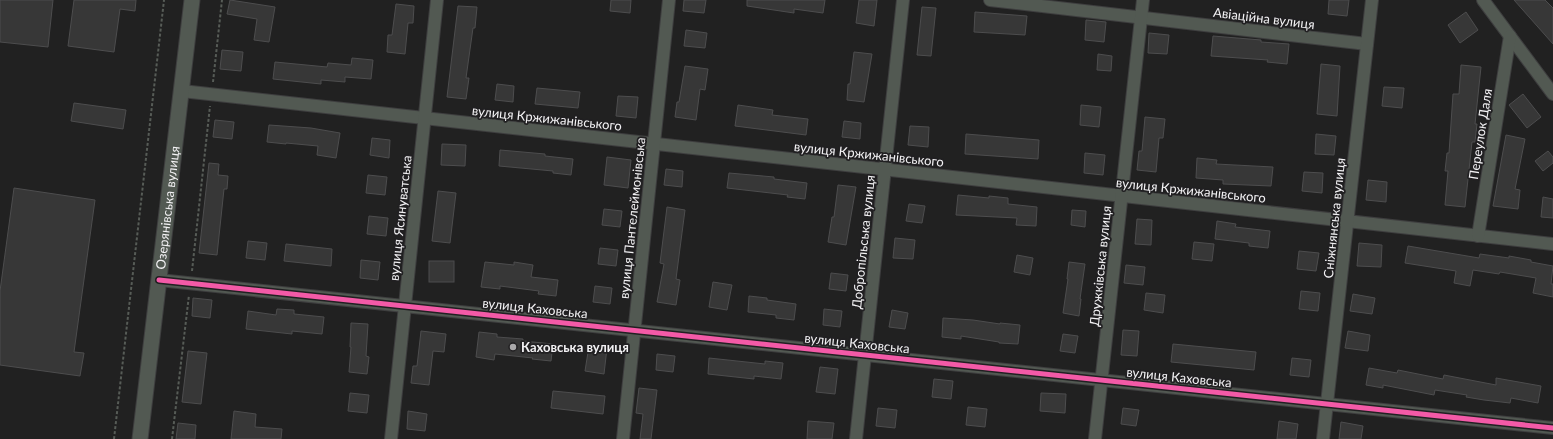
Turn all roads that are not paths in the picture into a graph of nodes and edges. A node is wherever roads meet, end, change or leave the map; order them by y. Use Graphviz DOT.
graph roads {
  1 [pos="192,0"];
  2 [pos="437,0"];
  3 [pos="669,0"];
  4 [pos="903,0"];
  5 [pos="990,0"];
  6 [pos="1143,0"];
  7 [pos="1372,0"];
  8 [pos="1483,0"];
  9 [pos="1141,18"];
  10 [pos="1510,36"];
  11 [pos="1367,44"];
  12 [pos="182,91"];
  13 [pos="1553,94"];
  14 [pos="425,118"];
  15 [pos="654,144"];
  16 [pos="884,170"];
  17 [pos="1121,196"];
  18 [pos="1347,221"];
  19 [pos="1478,236"];
  20 [pos="1553,244"];
  21 [pos="159,280"];
  22 [pos="405,305"];
  23 [pos="635,330"];
  24 [pos="865,355"];
  25 [pos="1101,380"];
  26 [pos="1327,404"];
  27 [pos="1553,428"];
  28 [pos="140,439"];
  29 [pos="390,439"];
  30 [pos="623,439"];
  31 [pos="856,439"];
  32 [pos="1095,439"];
  33 [pos="1323,439"];
  1 -- 12 [label="street, Озерянівська вулиця"];
  2 -- 14 [label="street, вулиця Ясинуватська"];
  3 -- 15 [label="street, вулиця Пантелеймонівська"];
  4 -- 16 [label="street, Добропільська вулиця"];
  5 -- 9 [label="street, Авіаційна вулиця"];
  6 -- 9 [label="street, Дружківська вулиця"];
  7 -- 11 [label="street, Сніжнянська вулиця"];
  8 -- 10 [label="street"];
  9 -- 11 [label="street, Авіаційна вулиця"];
  9 -- 17 [label="street, Дружківська вулиця"];
  10 -- 13 [label="street"];
  10 -- 19 [label="street, Переулок Даля"];
  11 -- 18 [label="street, Сніжнянська вулиця"];
  12 -- 14 [label="street, вулиця Кржижанівського"];
  12 -- 21 [label="street, Озерянівська вулиця"];
  14 -- 15 [label="street, вулиця Кржижанівського"];
  14 -- 22 [label="street, вулиця Ясинуватська"];
  15 -- 16 [label="street, вулиця Кржижанівського"];
  15 -- 23 [label="street, вулиця Пантелеймонівська"];
  16 -- 17 [label="street, вулиця Кржижанівського"];
  16 -- 24 [label="street, Добропільська вулиця"];
  17 -- 18 [label="street, вулиця Кржижанівського"];
  17 -- 25 [label="street, Дружківська вулиця"];
  18 -- 19 [label="street, вулиця Кржижанівського"];
  18 -- 26 [label="street, Сніжнянська вулиця"];
  19 -- 20 [label="street, вулиця Кржижанівського"];
  21 -- 22 [label="street, вулиця Каховська"];
  21 -- 28 [label="street, Озерянівська вулиця"];
  22 -- 23 [label="street, вулиця Каховська"];
  22 -- 29 [label="street, вулиця Ясинуватська"];
  23 -- 24 [label="street, вулиця Каховська"];
  23 -- 30 [label="street, вулиця Пантелеймонівська"];
  24 -- 25 [label="street, вулиця Каховська"];
  24 -- 31 [label="street, Добропільська вулиця"];
  25 -- 26 [label="street, вулиця Каховська"];
  25 -- 32 [label="street, Дружківська вулиця"];
  26 -- 27 [label="street, вулиця Каховська"];
  26 -- 33 [label="street, Сніжнянська вулиця"];
}
